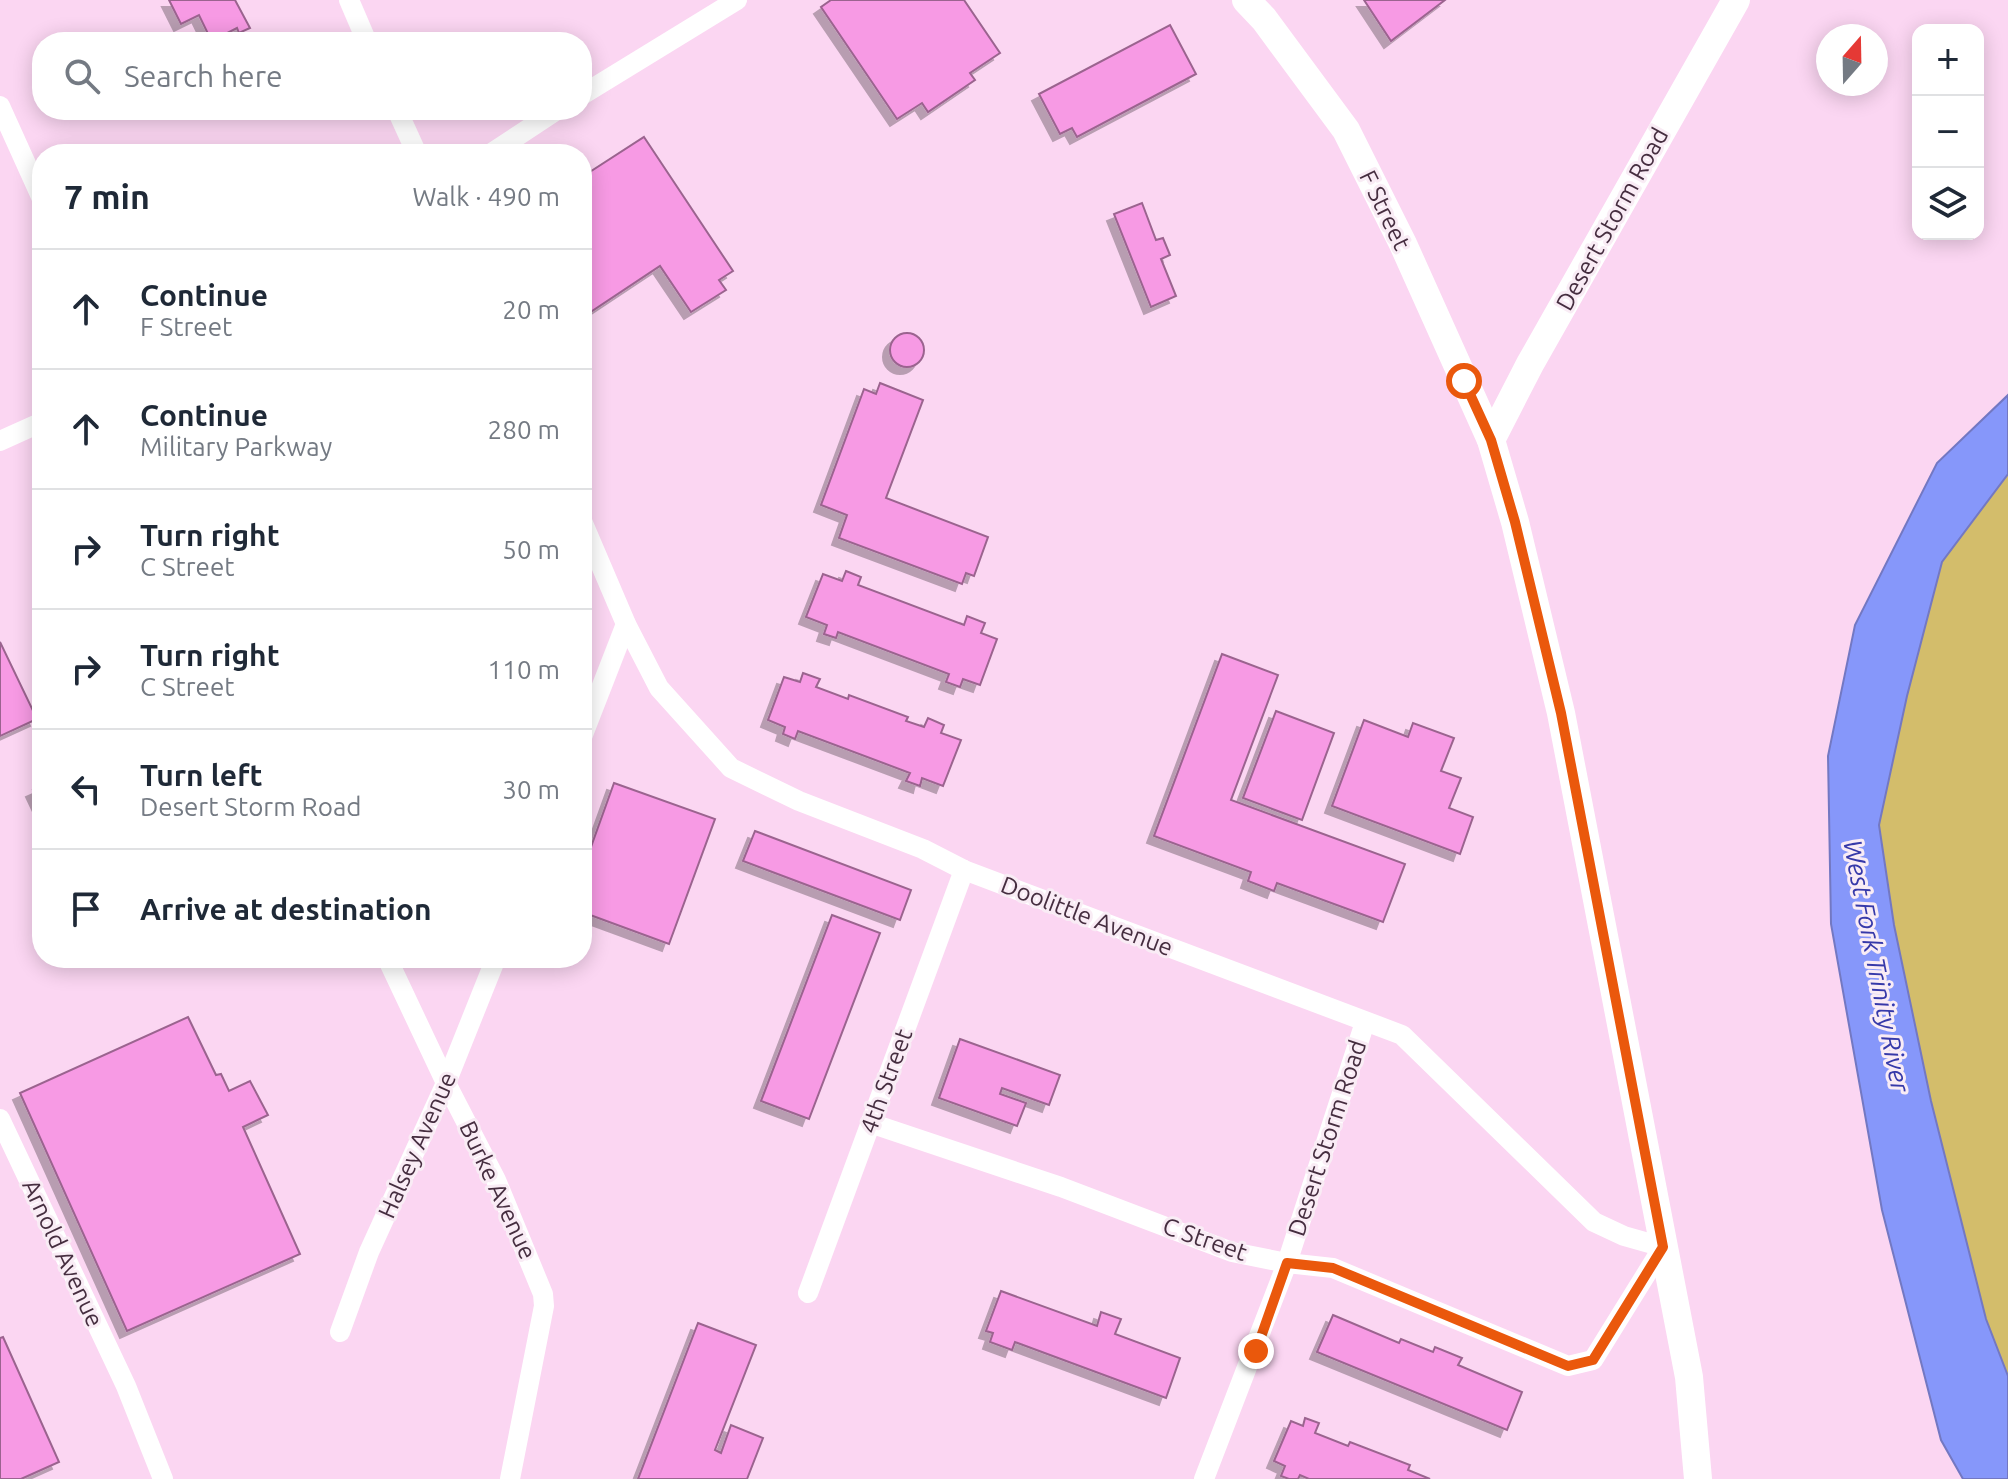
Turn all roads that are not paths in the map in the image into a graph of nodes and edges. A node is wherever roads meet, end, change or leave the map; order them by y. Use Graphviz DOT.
graph roads {
  1 [pos="349,0"];
  2 [pos="737,0"];
  3 [pos="1246,0"];
  4 [pos="1736,0"];
  5 [pos="363,32"];
  6 [pos="592,89"];
  7 [pos="0,106"];
  8 [pos="402,120"];
  9 [pos="542,120"];
  10 [pos="412,144"];
  11 [pos="505,144"];
  12 [pos="32,177"];
  13 [pos="32,427"];
  14 [pos="1491,440"];
  15 [pos="0,441"];
  16 [pos="592,544"];
  17 [pos="626,624"];
  18 [pos="592,711"];
  19 [pos="964,870"];
  20 [pos="392,968"];
  21 [pos="492,968"];
  22 [pos="1365,1022"];
  23 [pos="446,1083"];
  24 [pos="0,1119"];
  25 [pos="870,1123"];
  26 [pos="1663,1247"];
  27 [pos="1287,1263"];
  28 [pos="808,1293"];
  29 [pos="340,1332"];
  30 [pos="163,1479"];
  31 [pos="510,1479"];
  32 [pos="1204,1479"];
  33 [pos="1698,1479"];
  1 -- 5 [label="street"];
  2 -- 6 [label="street"];
  3 -- 14 [label="street, F Street"];
  4 -- 14 [label="street, Desert Storm Road"];
  7 -- 12 [label="street"];
  8 -- 10 [label="street"];
  9 -- 11 [label="street"];
  13 -- 15 [label="street"];
  14 -- 26 [label="street, F Street"];
  16 -- 17 [label="street, Doolittle Avenue"];
  17 -- 18 [label="street"];
  17 -- 19 [label="street, Doolittle Avenue"];
  19 -- 22 [label="street, Doolittle Avenue"];
  19 -- 25 [label="street, 4th Street"];
  20 -- 23 [label="street, Burke Avenue"];
  21 -- 23 [label="street, Halsey Avenue"];
  22 -- 26 [label="street, Doolittle Avenue"];
  22 -- 27 [label="street, Desert Storm Road"];
  23 -- 29 [label="street, Halsey Avenue"];
  23 -- 31 [label="street, Burke Avenue"];
  24 -- 30 [label="street, Arnold Avenue"];
  25 -- 27 [label="street, C Street"];
  25 -- 28 [label="street, 4th Street"];
  26 -- 27 [label="street, C Street"];
  26 -- 33 [label="street, F Street"];
  27 -- 32 [label="street, Desert Storm Road"];
}
